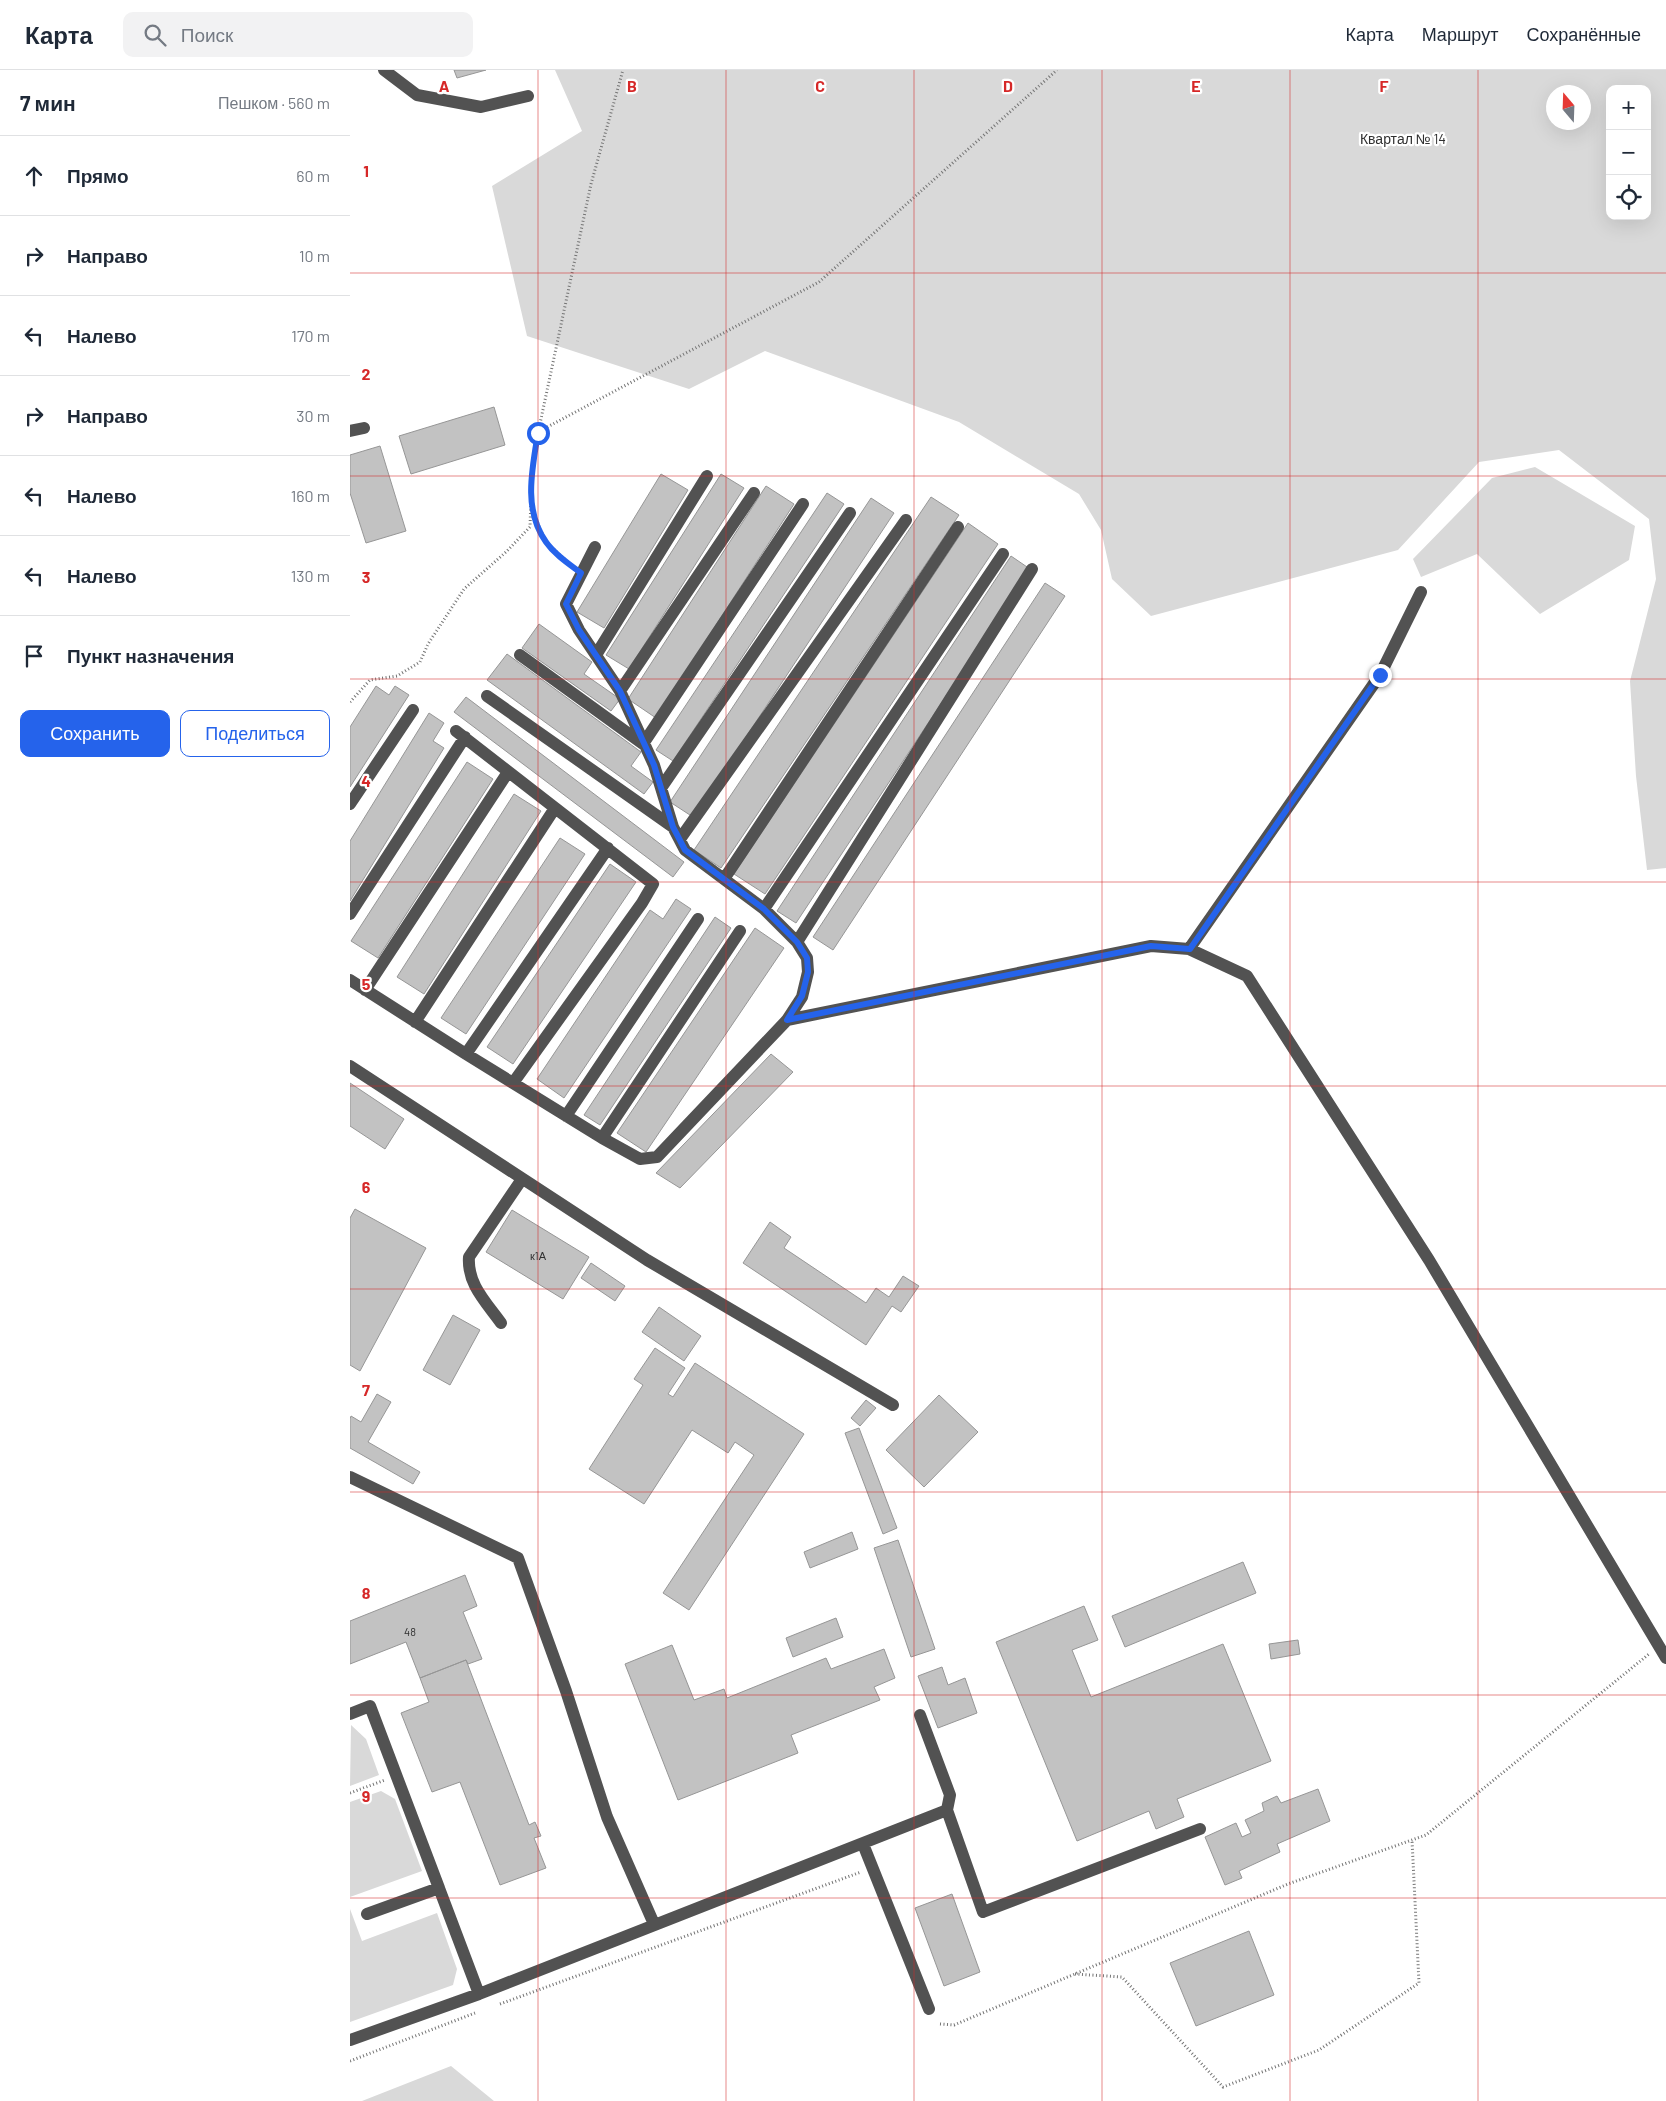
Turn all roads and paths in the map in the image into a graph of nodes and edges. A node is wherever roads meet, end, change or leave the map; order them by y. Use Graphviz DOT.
graph roads {
  1 [pos="384,70"];
  2 [pos="624,70"];
  3 [pos="1057,70"];
  4 [pos="528,96"];
  5 [pos="364,428"];
  6 [pos="350,431"];
  7 [pos="538,433"];
  8 [pos="708,476"];
  9 [pos="754,493"];
  10 [pos="803,504"];
  11 [pos="531,507"];
  12 [pos="850,513"];
  13 [pos="906,520"];
  14 [pos="958,527"];
  15 [pos="595,547"];
  16 [pos="1003,554"];
  17 [pos="1032,568"];
  18 [pos="581,573"];
  19 [pos="1421,592"];
  20 [pos="520,655"];
  21 [pos="596,655"];
  22 [pos="620,691"];
  23 [pos="487,696"];
  24 [pos="350,702"];
  25 [pos="413,710"];
  26 [pos="643,744"];
  27 [pos="508,772"];
  28 [pos="661,788"];
  29 [pos="350,804"];
  30 [pos="556,808"];
  31 [pos="673,827"];
  32 [pos="680,839"];
  33 [pos="608,848"];
  34 [pos="724,879"];
  35 [pos="764,909"];
  36 [pos="350,914"];
  37 [pos="698,919"];
  38 [pos="740,931"];
  39 [pos="797,942"];
  40 [pos="1190,949"];
  41 [pos="350,980"];
  42 [pos="366,990"];
  43 [pos="787,1020"];
  44 [pos="416,1022"];
  45 [pos="466,1054"];
  46 [pos="350,1066"];
  47 [pos="513,1083"];
  48 [pos="566,1116"];
  49 [pos="602,1138"];
  50 [pos="522,1179"];
  51 [pos="501,1323"];
  52 [pos="893,1405"];
  53 [pos="350,1477"];
  54 [pos="1659,1646"];
  55 [pos="1666,1658"];
  56 [pos="350,1714"];
  57 [pos="920,1715"];
  58 [pos="398,1776"];
  59 [pos="350,1793"];
  60 [pos="947,1810"];
  61 [pos="1200,1829"];
  62 [pos="1412,1840"];
  63 [pos="863,1844"];
  64 [pos="872,1868"];
  65 [pos="439,1888"];
  66 [pos="367,1914"];
  67 [pos="654,1924"];
  68 [pos="1072,1974"];
  69 [pos="479,1994"];
  70 [pos="495,2005"];
  71 [pos="928,2009"];
  72 [pos="477,2012"];
  73 [pos="940,2024"];
  74 [pos="350,2040"];
  75 [pos="350,2061"];
  1 -- 4 [label="street"];
  2 -- 7 [label="path"];
  3 -- 7 [label="path"];
  5 -- 6 [label="street"];
  7 -- 11 [label="path"];
  8 -- 21 [label="street"];
  9 -- 22 [label="street"];
  10 -- 26 [label="street"];
  11 -- 18 [label="path"];
  11 -- 24 [label="path"];
  12 -- 28 [label="street"];
  13 -- 32 [label="street"];
  14 -- 34 [label="street"];
  15 -- 18 [label="street"];
  16 -- 35 [label="street"];
  17 -- 39 [label="street"];
  18 -- 21 [label="street"];
  19 -- 40 [label="street"];
  20 -- 26 [label="street"];
  21 -- 22 [label="street"];
  22 -- 26 [label="street"];
  23 -- 31 [label="street"];
  25 -- 29 [label="street"];
  26 -- 28 [label="street"];
  27 -- 30 [label="street"];
  27 -- 36 [label="street"];
  27 -- 42 [label="street"];
  28 -- 31 [label="street"];
  30 -- 33 [label="street"];
  30 -- 44 [label="street"];
  31 -- 32 [label="street"];
  32 -- 34 [label="street"];
  33 -- 45 [label="street"];
  33 -- 47 [label="street"];
  34 -- 35 [label="street"];
  35 -- 39 [label="street"];
  37 -- 48 [label="street"];
  38 -- 49 [label="street"];
  39 -- 43 [label="street"];
  40 -- 43 [label="street"];
  40 -- 54 [label="street"];
  41 -- 42 [label="street"];
  42 -- 44 [label="street"];
  43 -- 49 [label="street"];
  44 -- 45 [label="street"];
  45 -- 47 [label="street"];
  46 -- 50 [label="street"];
  47 -- 48 [label="street"];
  48 -- 49 [label="street"];
  50 -- 51 [label="street"];
  50 -- 52 [label="street"];
  53 -- 67 [label="street"];
  54 -- 55 [label="street"];
  54 -- 62 [label="path"];
  56 -- 58 [label="street"];
  57 -- 60 [label="street"];
  58 -- 59 [label="path"];
  58 -- 65 [label="street"];
  60 -- 61 [label="street"];
  60 -- 63 [label="street"];
  62 -- 68 [label="path"];
  62 -- 68 [label="path"];
  63 -- 64 [label="street"];
  63 -- 67 [label="street"];
  64 -- 70 [label="path"];
  64 -- 71 [label="street"];
  65 -- 66 [label="street"];
  65 -- 69 [label="street"];
  67 -- 69 [label="street"];
  68 -- 73 [label="path"];
  69 -- 74 [label="street"];
  72 -- 75 [label="path"];
}
